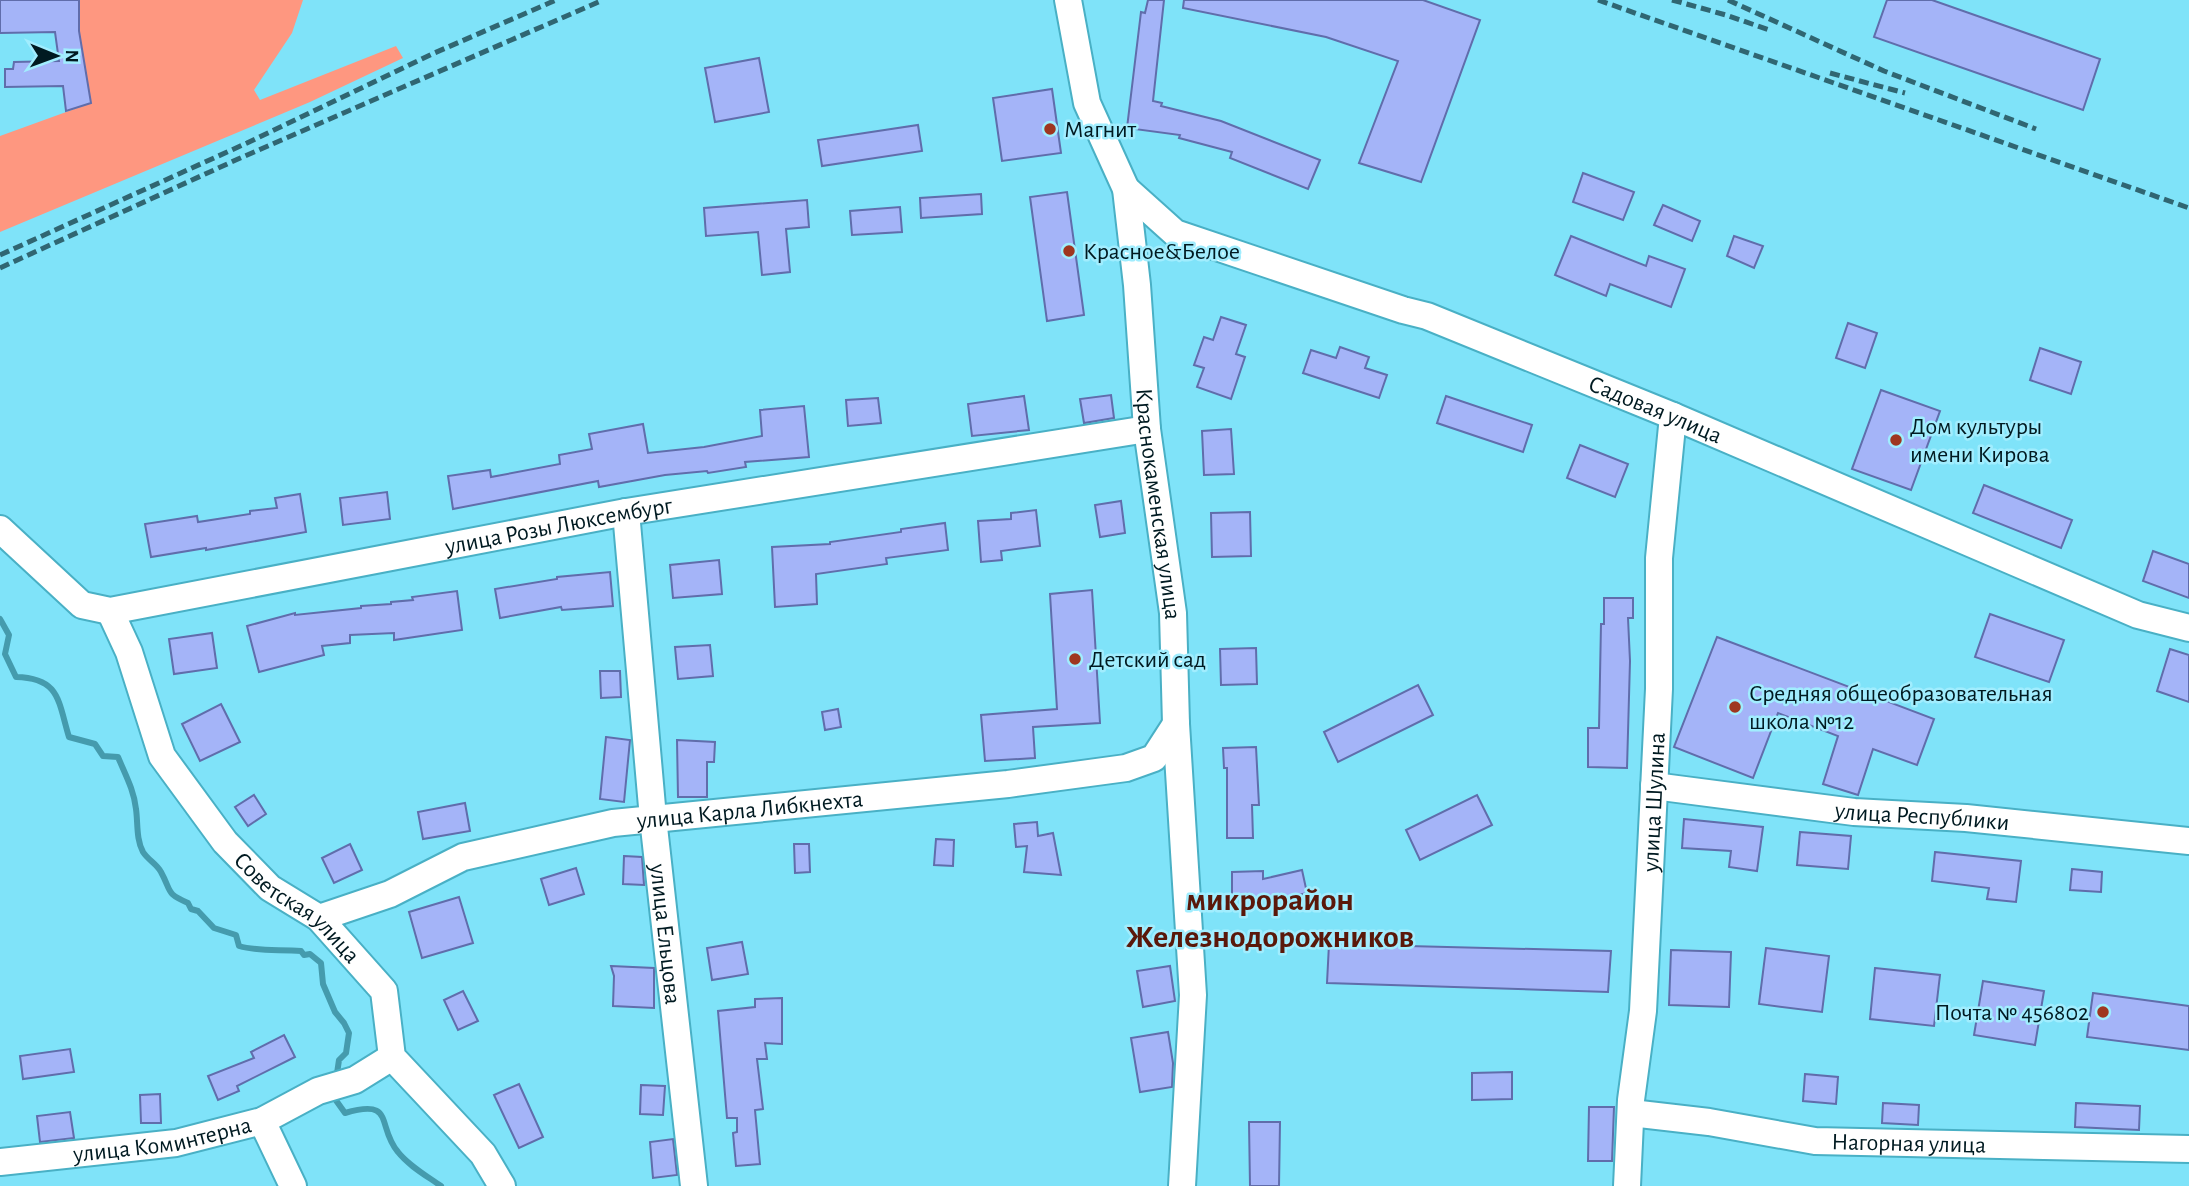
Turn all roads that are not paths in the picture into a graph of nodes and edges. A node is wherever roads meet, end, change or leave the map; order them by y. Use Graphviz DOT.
graph roads {
  1 [pos="1068,0"];
  2 [pos="1126,189"];
  3 [pos="1673,416"];
  4 [pos="1147,429"];
  5 [pos="626,512"];
  6 [pos="0,529"];
  7 [pos="110,611"];
  8 [pos="2189,628"];
  9 [pos="1176,724"];
  10 [pos="1654,786"];
  11 [pos="653,818"];
  12 [pos="2189,841"];
  13 [pos="319,918"];
  14 [pos="392,1057"];
  15 [pos="1631,1113"];
  16 [pos="262,1121"];
  17 [pos="2189,1149"];
  18 [pos="0,1162"];
  19 [pos="293,1186"];
  20 [pos="502,1186"];
  21 [pos="694,1186"];
  22 [pos="1182,1186"];
  23 [pos="1627,1186"];
  1 -- 2 [label="street, Краснокаменская улица"];
  2 -- 3 [label="street, Садовая улица"];
  2 -- 4 [label="street, Краснокаменская улица"];
  3 -- 8 [label="street, Садовая улица"];
  3 -- 10 [label="street, улица Шулина"];
  4 -- 5 [label="street, улица Розы Люксембург"];
  4 -- 9 [label="street, Краснокаменская улица"];
  5 -- 7 [label="street, улица Розы Люксембург"];
  5 -- 11 [label="street, улица Ельцова"];
  6 -- 7 [label="street, улица Розы Люксембург"];
  7 -- 13 [label="street, Советская улица"];
  9 -- 11 [label="street, улица Карла Либкнехта"];
  9 -- 22 [label="street, Краснокаменская улица"];
  10 -- 12 [label="street, улица Республики"];
  10 -- 15 [label="street, улица Шулина"];
  11 -- 13 [label="street, улица Карла Либкнехта"];
  11 -- 21 [label="street, улица Ельцова"];
  13 -- 14 [label="street, Советская улица"];
  14 -- 16 [label="street, улица Коминтерна"];
  14 -- 20 [label="street"];
  15 -- 17 [label="street, Нагорная улица"];
  15 -- 23 [label="street, улица Шулина"];
  16 -- 18 [label="street, улица Коминтерна"];
  16 -- 19 [label="street"];
}
